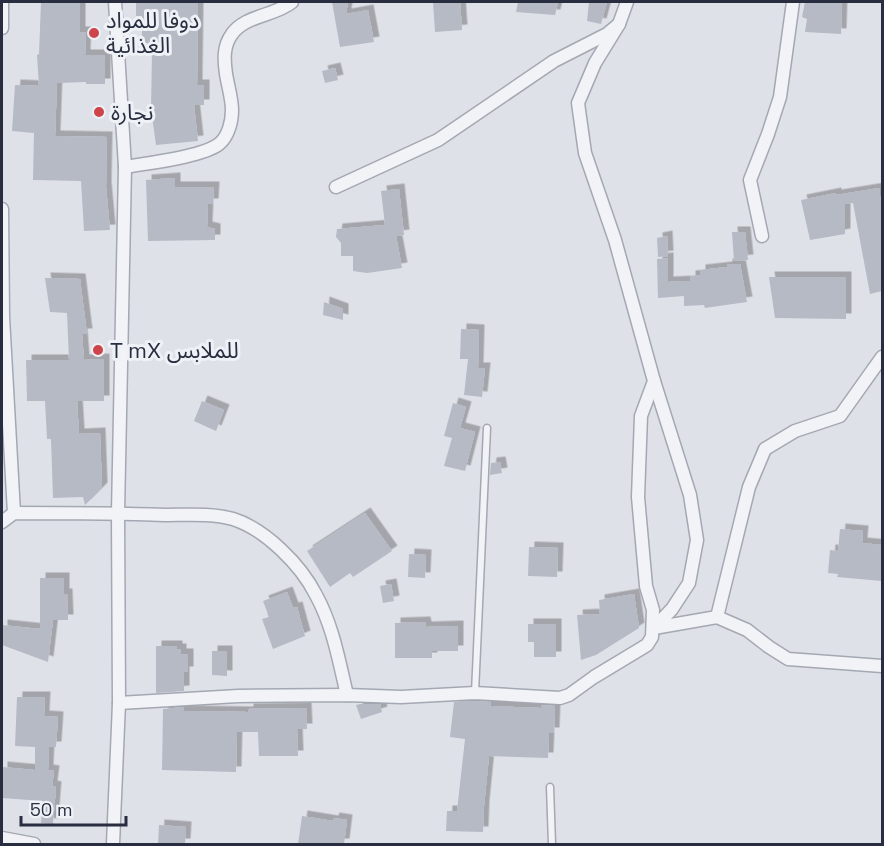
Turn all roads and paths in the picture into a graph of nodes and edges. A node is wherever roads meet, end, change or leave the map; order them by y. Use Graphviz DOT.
graph roads {
  1 [pos="2,2"];
  2 [pos="115,2"];
  3 [pos="292,2"];
  4 [pos="627,2"];
  5 [pos="793,2"];
  6 [pos="620,24"];
  7 [pos="2,28"];
  8 [pos="125,167"];
  9 [pos="336,187"];
  10 [pos="2,209"];
  11 [pos="762,236"];
  12 [pos="2,317"];
  13 [pos="882,357"];
  14 [pos="654,381"];
  15 [pos="487,428"];
  16 [pos="14,513"];
  17 [pos="118,513"];
  18 [pos="2,522"];
  19 [pos="717,617"];
  20 [pos="654,628"];
  21 [pos="882,666"];
  22 [pos="475,693"];
  23 [pos="347,695"];
  24 [pos="118,704"];
  25 [pos="550,787"];
  26 [pos="2,838"];
  27 [pos="34,844"];
  28 [pos="113,844"];
  29 [pos="552,844"];
  1 -- 7 [label="street"];
  2 -- 8 [label="street"];
  3 -- 8 [label="street"];
  4 -- 6 [label="street"];
  5 -- 11 [label="street"];
  6 -- 9 [label="street"];
  6 -- 14 [label="street"];
  8 -- 17 [label="street"];
  10 -- 12 [label="street"];
  12 -- 16 [label="street"];
  13 -- 19 [label="street"];
  14 -- 20 [label="street"];
  14 -- 20 [label="street"];
  15 -- 22 [label="lane"];
  16 -- 17 [label="street"];
  16 -- 18 [label="street"];
  17 -- 23 [label="street"];
  17 -- 24 [label="street"];
  19 -- 20 [label="street"];
  19 -- 21 [label="street"];
  20 -- 22 [label="street"];
  22 -- 23 [label="street"];
  23 -- 24 [label="street"];
  24 -- 28 [label="street"];
  25 -- 29 [label="lane"];
  26 -- 27 [label="street"];
}
